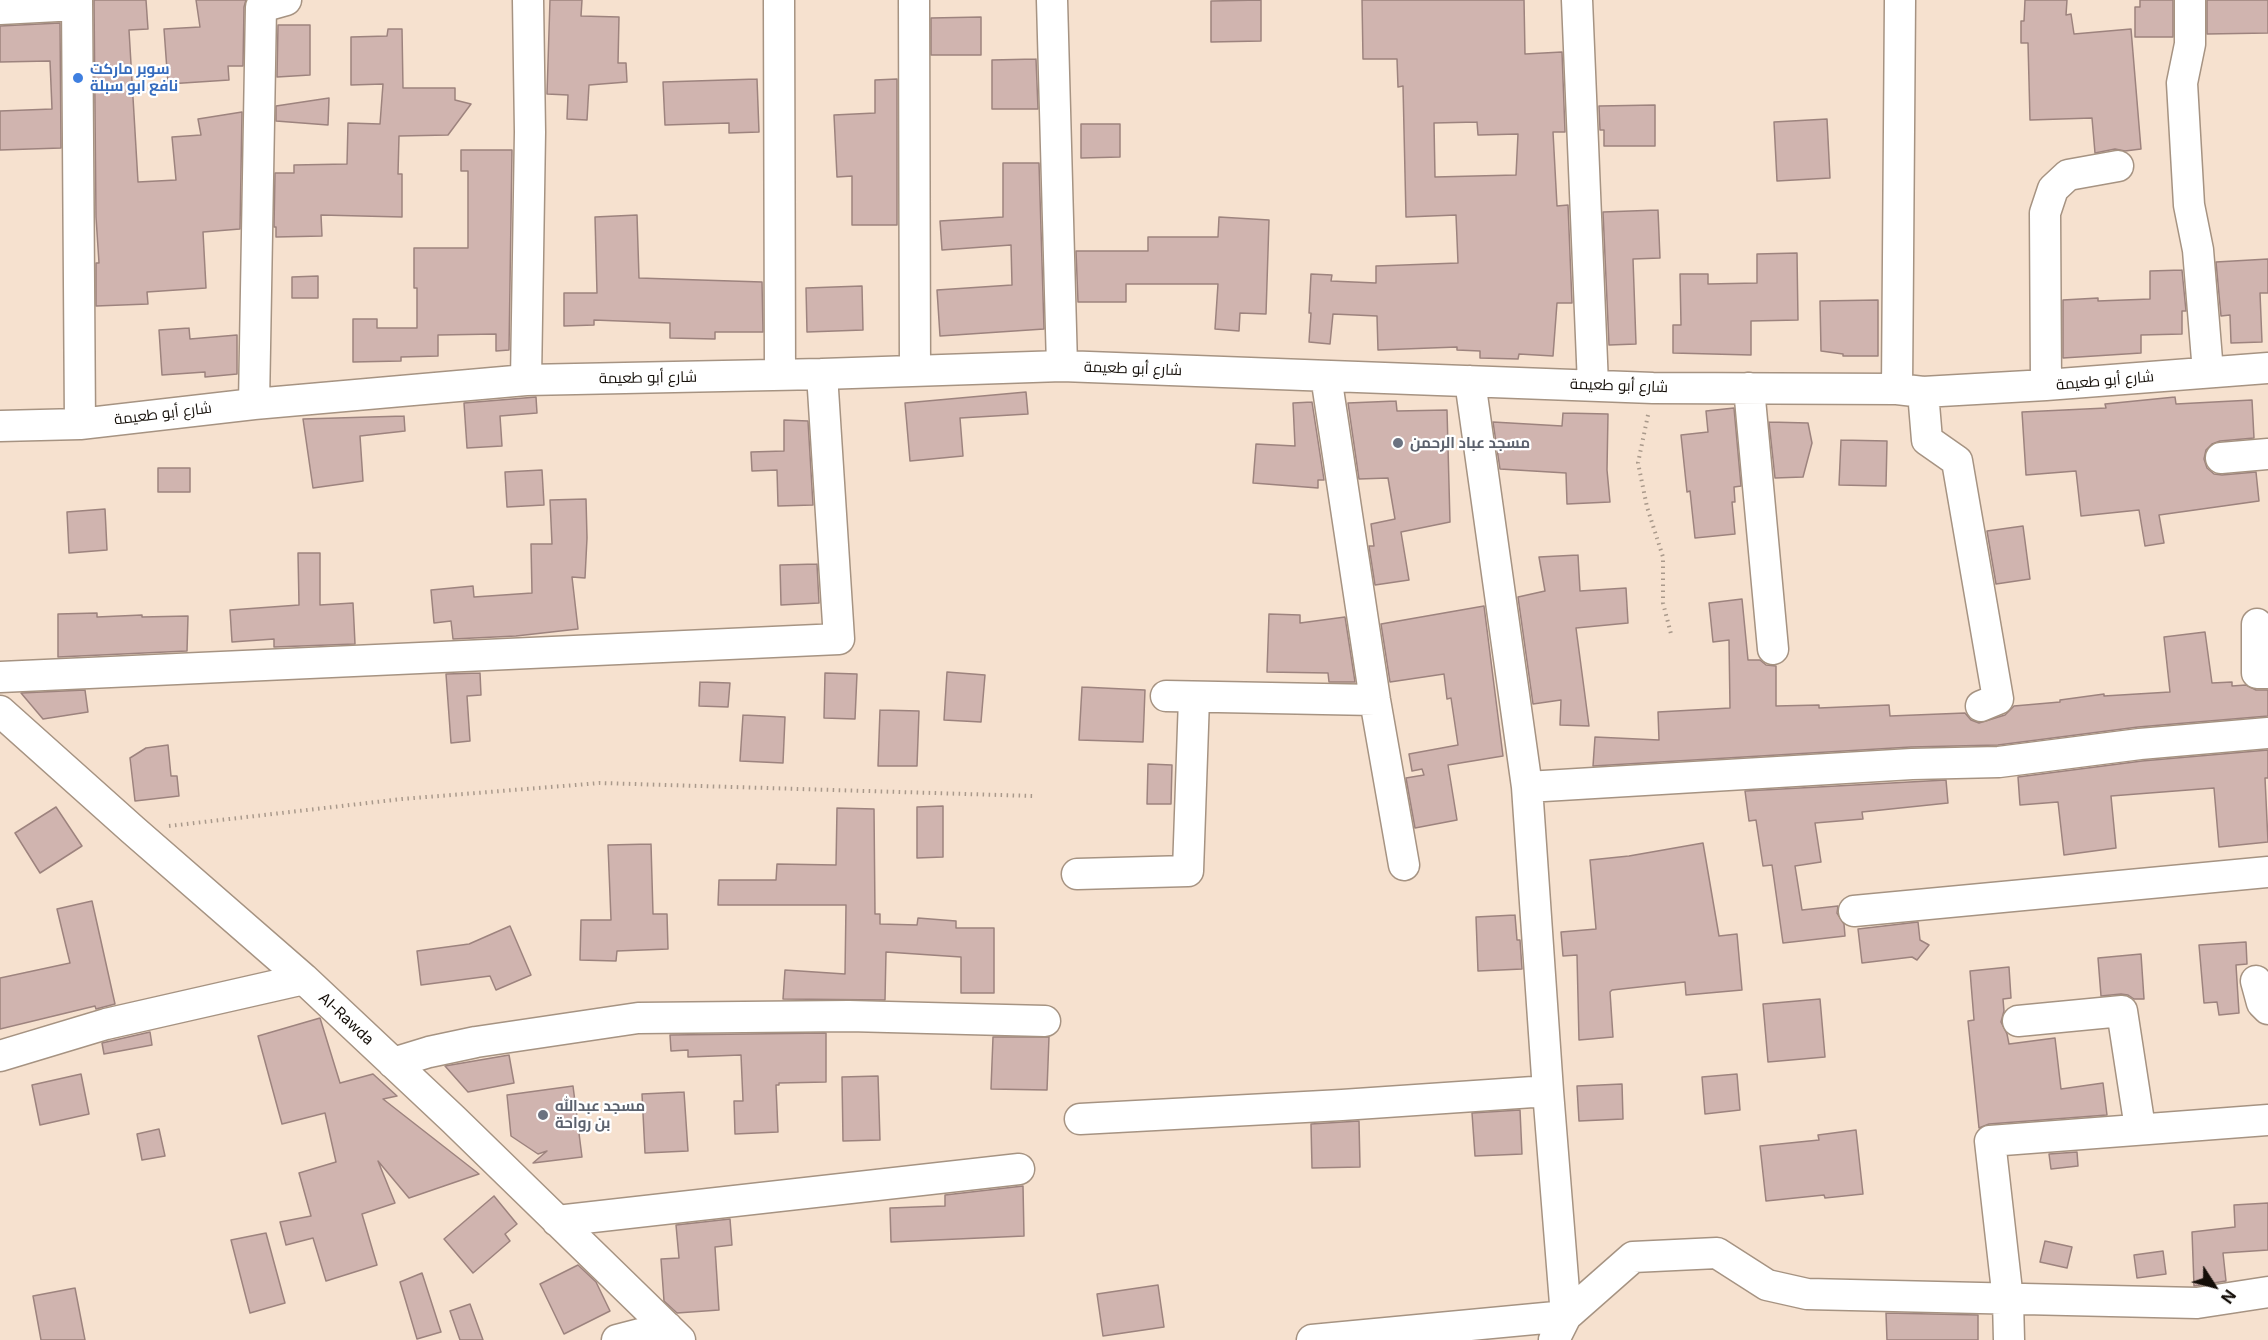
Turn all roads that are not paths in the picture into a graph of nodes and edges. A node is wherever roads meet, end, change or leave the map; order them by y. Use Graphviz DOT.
graph roads {
  1 [pos="286,0"];
  2 [pos="528,0"];
  3 [pos="779,0"];
  4 [pos="914,0"];
  5 [pos="1052,0"];
  6 [pos="1577,0"];
  7 [pos="1900,0"];
  8 [pos="2190,0"];
  9 [pos="77,2"];
  10 [pos="0,9"];
  11 [pos="2118,166"];
  12 [pos="1062,366"];
  13 [pos="2268,368"];
  14 [pos="915,371"];
  15 [pos="2208,372"];
  16 [pos="822,374"];
  17 [pos="780,375"];
  18 [pos="1326,376"];
  19 [pos="526,380"];
  20 [pos="1470,381"];
  21 [pos="1593,384"];
  22 [pos="2046,386"];
  23 [pos="1749,388"];
  24 [pos="1910,390"];
  25 [pos="254,404"];
  26 [pos="80,424"];
  27 [pos="0,426"];
  28 [pos="2268,453"];
  29 [pos="2221,458"];
  30 [pos="2257,624"];
  31 [pos="1773,649"];
  32 [pos="2268,673"];
  33 [pos="0,677"];
  34 [pos="1375,700"];
  35 [pos="1981,706"];
  36 [pos="0,711"];
  37 [pos="2268,733"];
  38 [pos="1527,787"];
  39 [pos="1404,865"];
  40 [pos="2268,872"];
  41 [pos="1077,874"];
  42 [pos="1854,910"];
  43 [pos="304,979"];
  44 [pos="2256,981"];
  45 [pos="2268,1009"];
  46 [pos="1045,1021"];
  47 [pos="2018,1022"];
  48 [pos="0,1056"];
  49 [pos="393,1063"];
  50 [pos="1548,1090"];
  51 [pos="1080,1119"];
  52 [pos="2268,1120"];
  53 [pos="2140,1128"];
  54 [pos="1018,1169"];
  55 [pos="557,1221"];
  56 [pos="2268,1292"];
  57 [pos="2008,1300"];
  58 [pos="1560,1328"];
  59 [pos="673,1333"];
  60 [pos="617,1340"];
  61 [pos="1312,1340"];
  62 [pos="2009,1340"];
  1 -- 25 [label="street"];
  2 -- 19 [label="street"];
  3 -- 17 [label="street"];
  4 -- 14 [label="street"];
  5 -- 12 [label="street"];
  6 -- 21 [label="street"];
  7 -- 24 [label="street"];
  8 -- 15 [label="street"];
  9 -- 10 [label="street"];
  9 -- 26 [label="street"];
  11 -- 22 [label="street"];
  12 -- 14 [label="street, شارع أبو طعيمة"];
  12 -- 18 [label="street, شارع أبو طعيمة"];
  13 -- 15 [label="street, شارع أبو طعيمة"];
  14 -- 16 [label="street, شارع أبو طعيمة"];
  15 -- 22 [label="street, شارع أبو طعيمة"];
  16 -- 17 [label="street, شارع أبو طعيمة"];
  16 -- 33 [label="street"];
  17 -- 19 [label="street, شارع أبو طعيمة"];
  18 -- 20 [label="street, شارع أبو طعيمة"];
  18 -- 34 [label="street"];
  19 -- 25 [label="street, شارع أبو طعيمة"];
  20 -- 21 [label="street, شارع أبو طعيمة"];
  20 -- 38 [label="street"];
  21 -- 23 [label="street, شارع أبو طعيمة"];
  22 -- 24 [label="street, شارع أبو طعيمة"];
  23 -- 24 [label="street, شارع أبو طعيمة"];
  23 -- 31 [label="street"];
  24 -- 35 [label="street"];
  25 -- 26 [label="street, شارع أبو طعيمة"];
  26 -- 27 [label="street, شارع أبو طعيمة"];
  28 -- 29 [label="street"];
  30 -- 32 [label="street"];
  34 -- 39 [label="street"];
  34 -- 41 [label="street"];
  36 -- 43 [label="street, Al-Rawda"];
  37 -- 38 [label="street"];
  38 -- 50 [label="street"];
  40 -- 42 [label="street"];
  43 -- 48 [label="street"];
  43 -- 49 [label="street, Al-Rawda"];
  44 -- 45 [label="street"];
  46 -- 49 [label="street"];
  47 -- 53 [label="street"];
  49 -- 55 [label="street, Al-Rawda"];
  50 -- 51 [label="street"];
  50 -- 58 [label="street"];
  52 -- 53 [label="street"];
  53 -- 57 [label="street"];
  54 -- 55 [label="street"];
  55 -- 59 [label="street, Al-Rawda"];
  56 -- 57 [label="street"];
  57 -- 58 [label="street"];
  57 -- 62 [label="street"];
  58 -- 61 [label="street"];
  59 -- 60 [label="street"];
}
